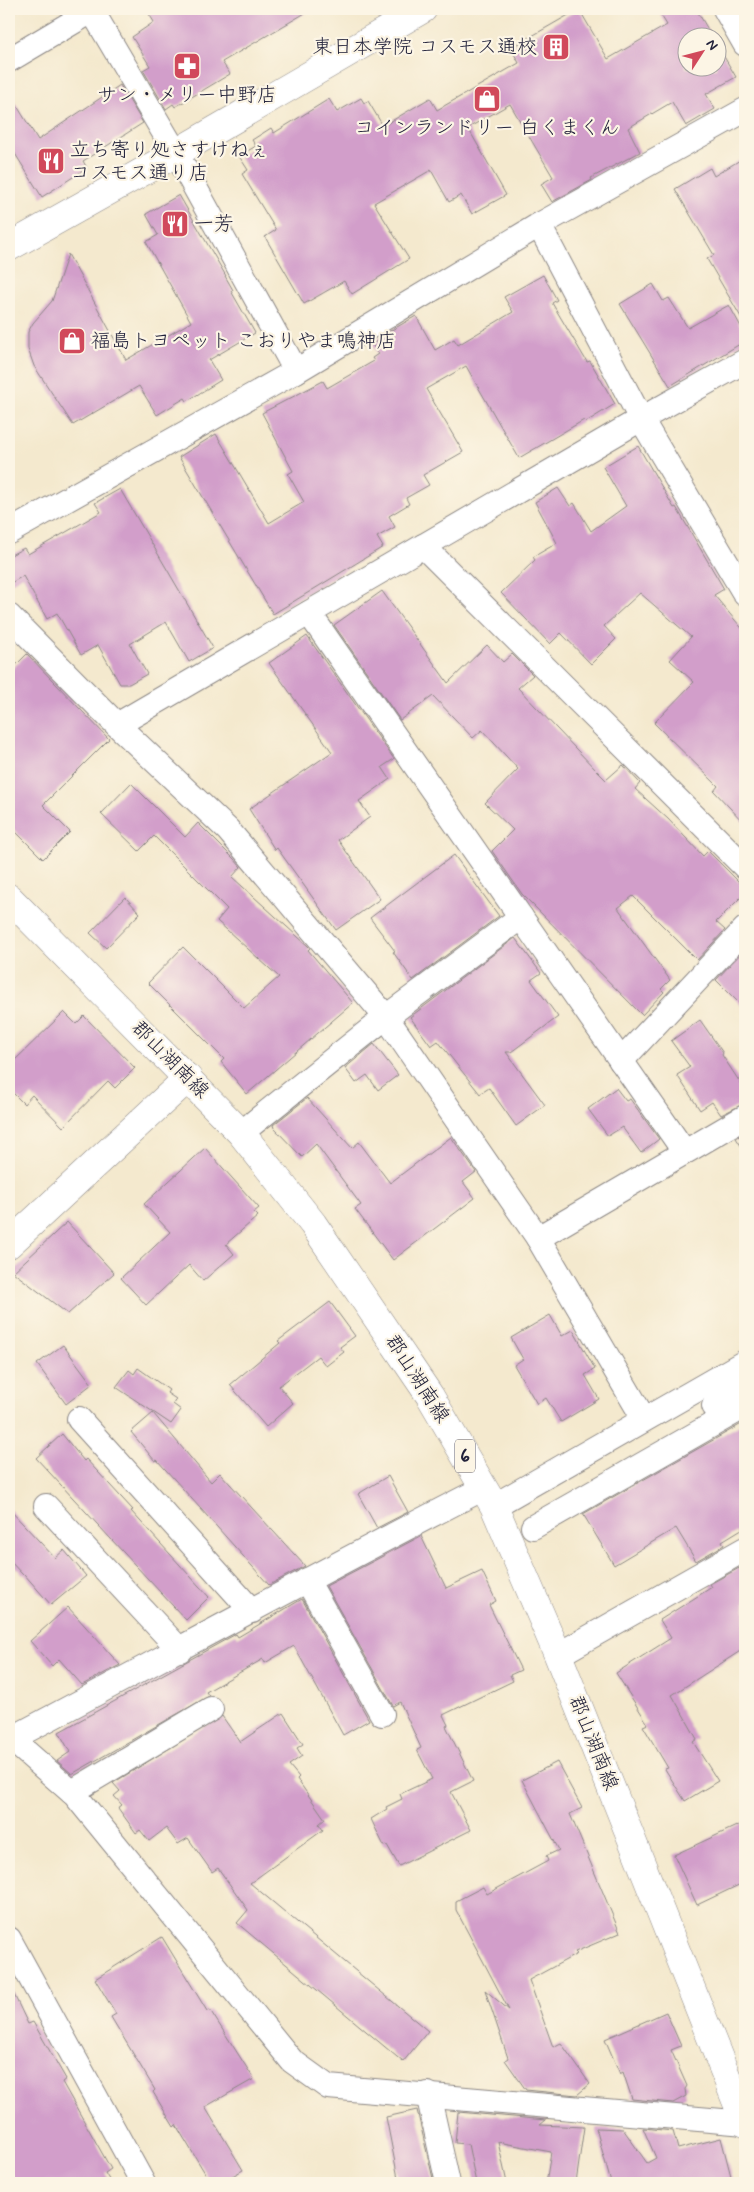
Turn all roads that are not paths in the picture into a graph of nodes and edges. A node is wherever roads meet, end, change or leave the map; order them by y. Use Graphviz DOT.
graph roads {
  1 [pos="423,9"];
  2 [pos="725,9"];
  3 [pos="93,10"];
  4 [pos="745,44"];
  5 [pos="9,60"];
  6 [pos="745,110"];
  7 [pos="176,153"];
  8 [pos="539,225"];
  9 [pos="9,247"];
  10 [pos="745,361"];
  11 [pos="296,371"];
  12 [pos="641,419"];
  13 [pos="9,532"];
  14 [pos="423,546"];
  15 [pos="745,594"];
  16 [pos="309,613"];
  17 [pos="9,616"];
  18 [pos="117,725"];
  19 [pos="745,867"];
  20 [pos="9,898"];
  21 [pos="521,917"];
  22 [pos="745,929"];
  23 [pos="386,1017"];
  24 [pos="621,1061"];
  25 [pos="188,1078"];
  26 [pos="745,1116"];
  27 [pos="241,1133"];
  28 [pos="684,1151"];
  29 [pos="538,1238"];
  30 [pos="9,1244"];
  31 [pos="745,1362"];
  32 [pos="745,1388"];
  33 [pos="745,1406"];
  34 [pos="79,1419"];
  35 [pos="644,1419"];
  36 [pos="489,1497"];
  37 [pos="46,1506"];
  38 [pos="745,1549"];
  39 [pos="307,1580"];
  40 [pos="252,1611"];
  41 [pos="180,1650"];
  42 [pos="558,1655"];
  43 [pos="211,1709"];
  44 [pos="382,1714"];
  45 [pos="10,1738"];
  46 [pos="72,1792"];
  47 [pos="9,1939"];
  48 [pos="15,1966"];
  49 [pos="428,2094"];
  50 [pos="745,2123"];
  51 [pos="143,2183"];
  52 [pos="448,2183"];
  1 -- 7 [label="main road"];
  2 -- 4 [label="street"];
  3 -- 5 [label="street"];
  3 -- 7 [label="street"];
  6 -- 8 [label="street"];
  7 -- 9 [label="main road"];
  7 -- 11 [label="street"];
  8 -- 11 [label="street"];
  8 -- 12 [label="street"];
  10 -- 12 [label="street"];
  11 -- 13 [label="street"];
  12 -- 14 [label="street"];
  12 -- 15 [label="street"];
  14 -- 16 [label="street"];
  14 -- 19 [label="street"];
  16 -- 18 [label="street"];
  16 -- 21 [label="street"];
  17 -- 18 [label="street"];
  18 -- 23 [label="street"];
  20 -- 25 [label="main road, 郡山湖南線 / 6"];
  21 -- 23 [label="street"];
  21 -- 24 [label="street"];
  22 -- 24 [label="street"];
  23 -- 27 [label="street"];
  23 -- 29 [label="street"];
  24 -- 28 [label="street"];
  25 -- 27 [label="main road, 郡山湖南線 / 6"];
  25 -- 30 [label="main road"];
  26 -- 28 [label="street"];
  27 -- 36 [label="main road, 郡山湖南線 / 6"];
  28 -- 29 [label="street"];
  29 -- 35 [label="street"];
  31 -- 35 [label="street"];
  32 -- 33 [label="street"];
  34 -- 40 [label="street"];
  35 -- 36 [label="street"];
  36 -- 39 [label="street"];
  36 -- 42 [label="main road, 郡山湖南線 / 6"];
  37 -- 41 [label="street"];
  38 -- 42 [label="street"];
  39 -- 40 [label="street"];
  39 -- 44 [label="street"];
  40 -- 41 [label="street"];
  41 -- 45 [label="street"];
  42 -- 50 [label="main road, 郡山湖南線 / 6"];
  43 -- 46 [label="street"];
  45 -- 46 [label="street"];
  46 -- 49 [label="street"];
  47 -- 48 [label="street"];
  48 -- 51 [label="street"];
  49 -- 50 [label="street"];
  49 -- 52 [label="street"];
}
